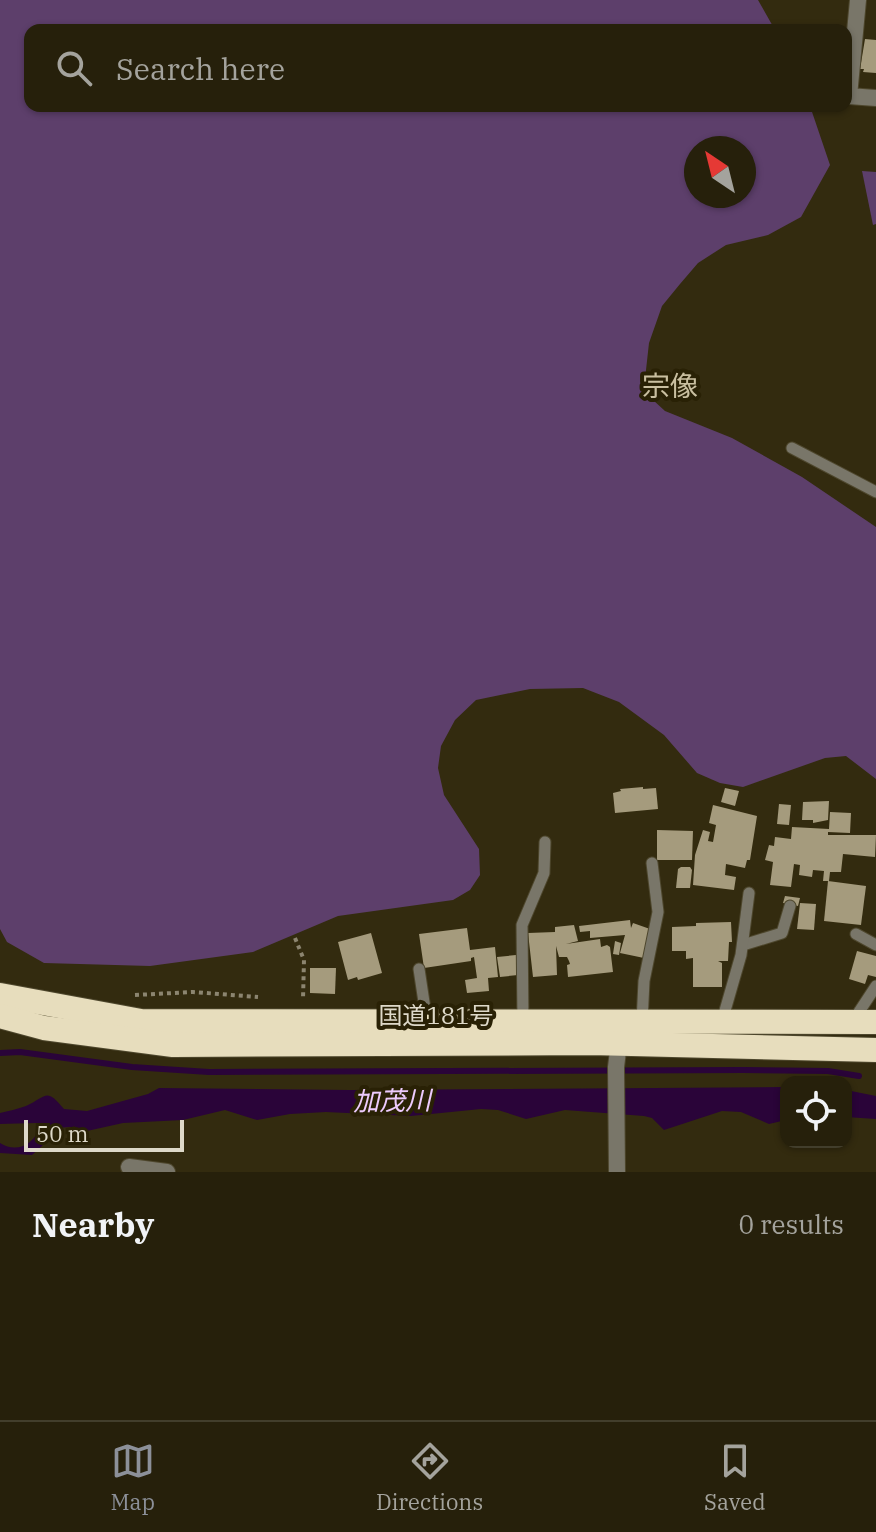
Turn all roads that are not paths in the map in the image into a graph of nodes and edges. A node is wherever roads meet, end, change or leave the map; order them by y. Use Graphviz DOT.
graph roads {
  1 [pos="858,0"];
  2 [pos="852,64"];
  3 [pos="852,96"];
  4 [pos="876,98"];
  5 [pos="792,448"];
  6 [pos="876,492"];
  7 [pos="545,842"];
  8 [pos="652,863"];
  9 [pos="749,893"];
  10 [pos="790,906"];
  11 [pos="856,934"];
  12 [pos="743,945"];
  13 [pos="876,945"];
  14 [pos="419,969"];
  15 [pos="876,986"];
  16 [pos="0,995"];
  17 [pos="0,1016"];
  18 [pos="427,1022"];
  19 [pos="523,1022"];
  20 [pos="722,1022"];
  21 [pos="865,1022"];
  22 [pos="625,1038"];
  23 [pos="876,1050"];
  24 [pos="129,1167"];
  25 [pos="617,1170"];
  26 [pos="167,1172"];
  1 -- 2 [label="street"];
  3 -- 4 [label="street"];
  5 -- 6 [label="lane"];
  7 -- 19 [label="lane"];
  8 -- 22 [label="lane"];
  9 -- 12 [label="lane"];
  10 -- 12 [label="lane"];
  11 -- 13 [label="lane"];
  12 -- 20 [label="lane"];
  14 -- 18 [label="lane"];
  15 -- 21 [label="lane"];
  16 -- 18 [label="highway, 国道181号"];
  17 -- 22 [label="highway, 国道181号"];
  18 -- 19 [label="highway, 国道181号"];
  19 -- 22 [label="highway, 国道181号"];
  20 -- 21 [label="highway, 国道181号"];
  20 -- 22 [label="highway, 国道181号"];
  22 -- 23 [label="highway, 国道181号"];
  22 -- 25 [label="street"];
  24 -- 26 [label="street"];
}
